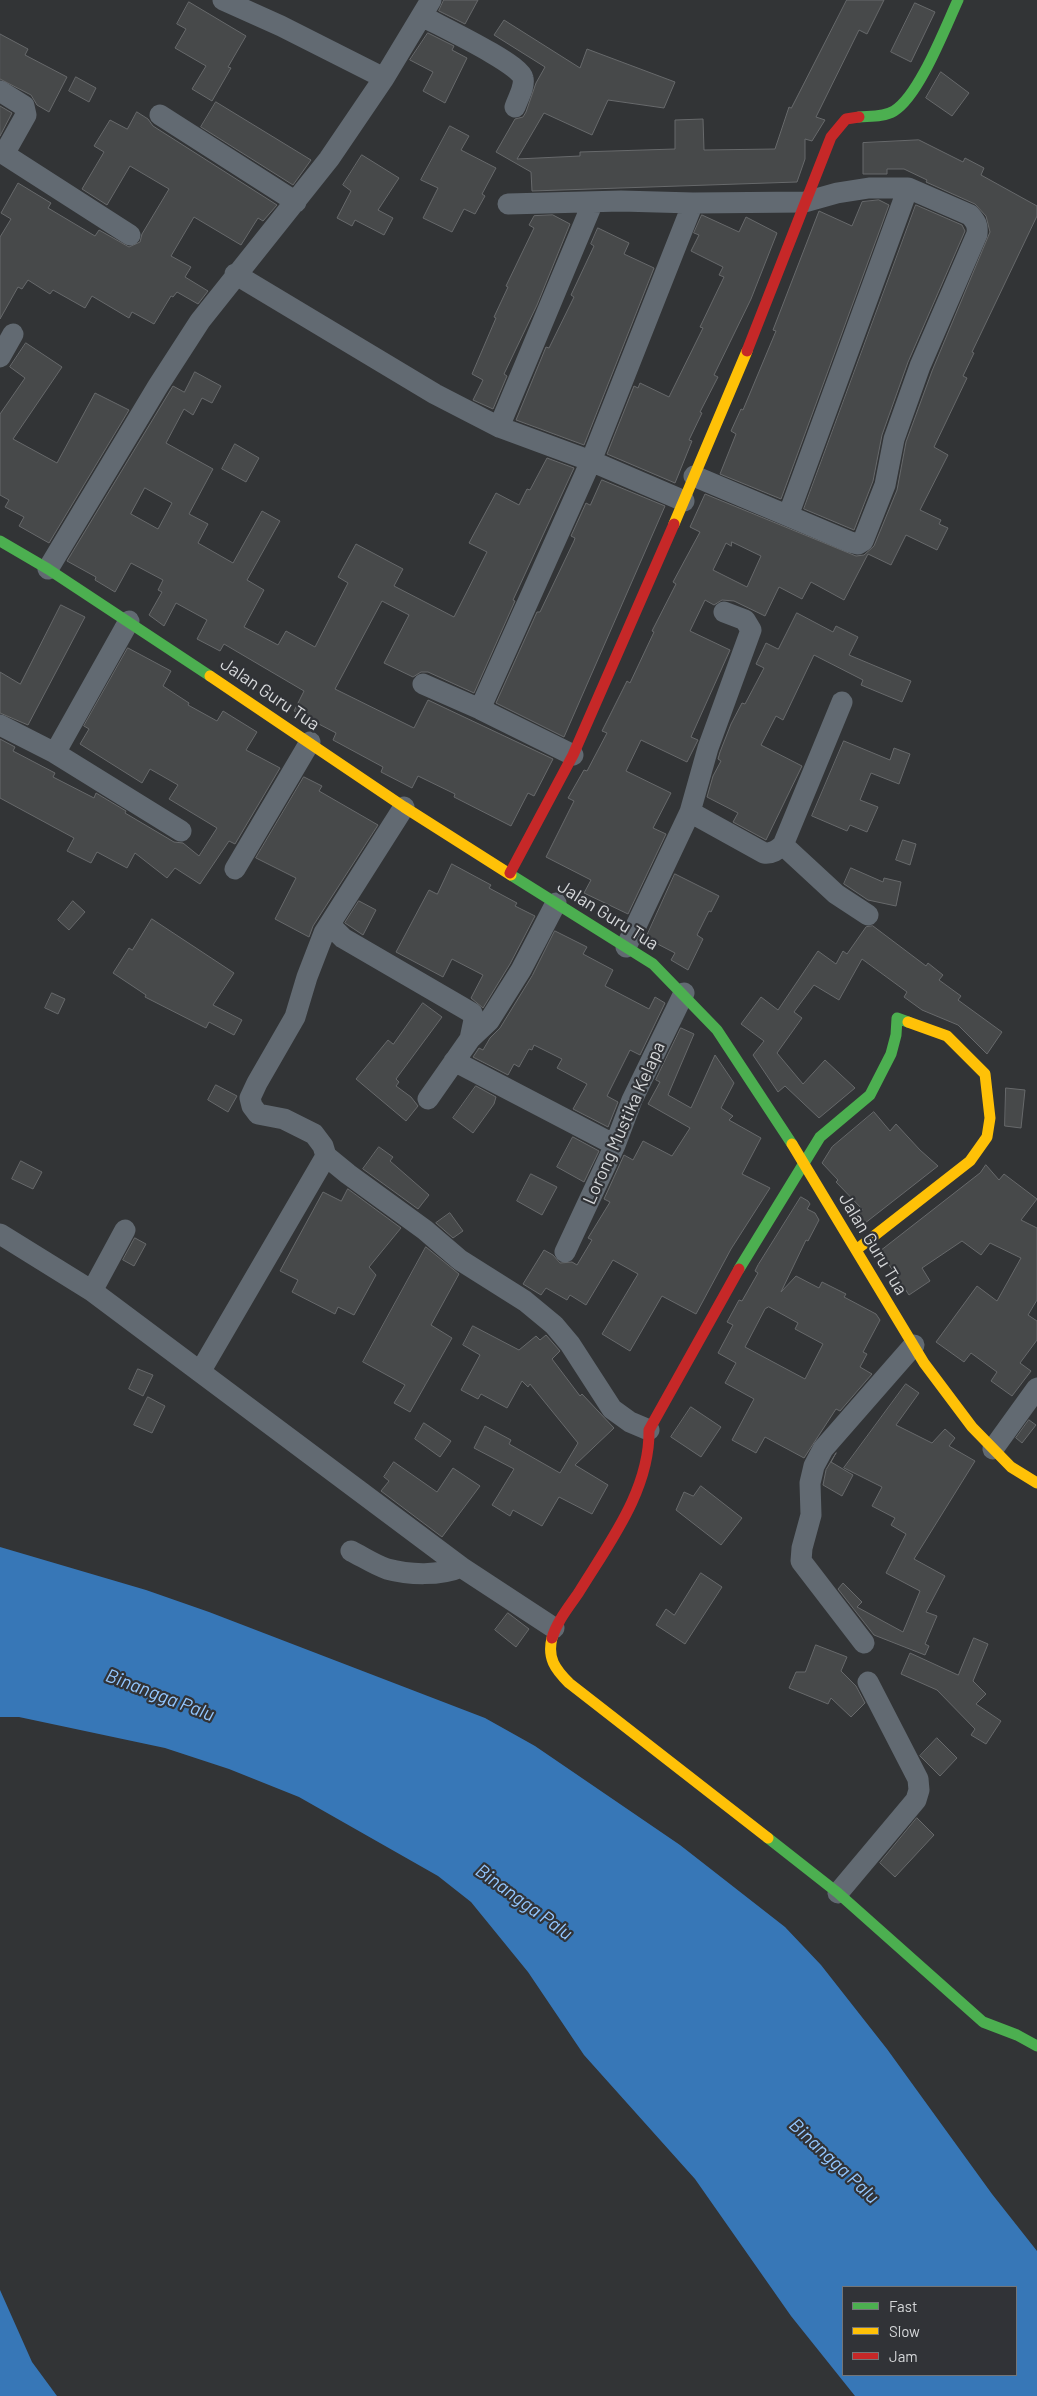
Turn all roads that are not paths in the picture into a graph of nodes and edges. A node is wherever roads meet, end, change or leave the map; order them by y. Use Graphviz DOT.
graph roads {
  1 [pos="223,0"];
  2 [pos="958,0"];
  3 [pos="427,8"];
  4 [pos="384,78"];
  5 [pos="0,91"];
  6 [pos="515,107"];
  7 [pos="160,115"];
  8 [pos="2,157"];
  9 [pos="908,188"];
  10 [pos="296,202"];
  11 [pos="593,202"];
  12 [pos="805,202"];
  13 [pos="693,203"];
  14 [pos="508,204"];
  15 [pos="130,234"];
  16 [pos="235,274"];
  17 [pos="13,334"];
  18 [pos="0,357"];
  19 [pos="499,427"];
  20 [pos="591,461"];
  21 [pos="694,476"];
  22 [pos="684,501"];
  23 [pos="788,516"];
  24 [pos="0,541"];
  25 [pos="48,569"];
  26 [pos="724,612"];
  27 [pos="129,621"];
  28 [pos="423,684"];
  29 [pos="842,702"];
  30 [pos="480,709"];
  31 [pos="0,725"];
  32 [pos="310,742"];
  33 [pos="55,753"];
  34 [pos="573,754"];
  35 [pos="404,807"];
  36 [pos="690,812"];
  37 [pos="181,831"];
  38 [pos="783,845"];
  39 [pos="234,869"];
  40 [pos="510,873"];
  41 [pos="556,903"];
  42 [pos="868,915"];
  43 [pos="330,925"];
  44 [pos="626,947"];
  45 [pos="684,994"];
  46 [pos="470,1039"];
  47 [pos="454,1061"];
  48 [pos="428,1099"];
  49 [pos="615,1145"];
  50 [pos="326,1156"];
  51 [pos="804,1162"];
  52 [pos="125,1230"];
  53 [pos="0,1234"];
  54 [pos="856,1250"];
  55 [pos="565,1252"];
  56 [pos="92,1291"];
  57 [pos="914,1345"];
  58 [pos="200,1372"];
  59 [pos="1037,1388"];
  60 [pos="649,1430"];
  61 [pos="993,1449"];
  62 [pos="1037,1483"];
  63 [pos="351,1551"];
  64 [pos="461,1566"];
  65 [pos="554,1628"];
  66 [pos="864,1643"];
  67 [pos="868,1682"];
  68 [pos="838,1894"];
  69 [pos="1037,2046"];
  1 -- 4 [label="street"];
  2 -- 12 [label="street"];
  3 -- 4 [label="street"];
  3 -- 6 [label="street"];
  4 -- 10 [label="street"];
  5 -- 8 [label="street"];
  7 -- 10 [label="street"];
  8 -- 15 [label="street"];
  9 -- 12 [label="street"];
  9 -- 23 [label="street"];
  9 -- 23 [label="street"];
  10 -- 16 [label="street"];
  11 -- 13 [label="street"];
  11 -- 14 [label="street"];
  11 -- 19 [label="street"];
  12 -- 13 [label="street"];
  12 -- 21 [label="street"];
  13 -- 20 [label="street"];
  16 -- 19 [label="street"];
  16 -- 25 [label="street"];
  17 -- 18 [label="street"];
  19 -- 20 [label="street"];
  20 -- 22 [label="street"];
  20 -- 30 [label="street"];
  21 -- 22 [label="street"];
  21 -- 23 [label="street"];
  22 -- 34 [label="street"];
  24 -- 25 [label="street, Jalan Guru Tua"];
  25 -- 27 [label="street, Jalan Guru Tua"];
  26 -- 36 [label="street"];
  27 -- 32 [label="street, Jalan Guru Tua"];
  27 -- 33 [label="street"];
  28 -- 30 [label="street"];
  29 -- 38 [label="street"];
  30 -- 34 [label="street"];
  31 -- 33 [label="street"];
  32 -- 35 [label="street, Jalan Guru Tua"];
  32 -- 39 [label="street"];
  33 -- 37 [label="street"];
  34 -- 40 [label="street"];
  35 -- 40 [label="street, Jalan Guru Tua"];
  35 -- 43 [label="street"];
  36 -- 38 [label="street"];
  36 -- 44 [label="street"];
  38 -- 42 [label="street"];
  40 -- 41 [label="street, Jalan Guru Tua"];
  41 -- 44 [label="street, Jalan Guru Tua"];
  41 -- 46 [label="street"];
  43 -- 46 [label="street"];
  43 -- 50 [label="street"];
  44 -- 45 [label="street, Jalan Guru Tua"];
  45 -- 49 [label="street, Lorong Mustika Kelapa"];
  45 -- 51 [label="street, Jalan Guru Tua"];
  46 -- 47 [label="street"];
  47 -- 48 [label="street"];
  47 -- 49 [label="street"];
  49 -- 55 [label="street, Lorong Mustika Kelapa"];
  50 -- 58 [label="street"];
  50 -- 60 [label="street"];
  51 -- 54 [label="street, Jalan Guru Tua"];
  51 -- 54 [label="street"];
  51 -- 60 [label="street"];
  52 -- 56 [label="street"];
  53 -- 56 [label="street"];
  54 -- 57 [label="street, Jalan Guru Tua"];
  56 -- 58 [label="street"];
  57 -- 61 [label="street, Jalan Guru Tua"];
  57 -- 66 [label="street"];
  58 -- 64 [label="street"];
  59 -- 61 [label="street"];
  60 -- 65 [label="street"];
  61 -- 62 [label="street, Jalan Guru Tua"];
  63 -- 64 [label="street"];
  64 -- 65 [label="street"];
  65 -- 68 [label="street"];
  67 -- 68 [label="street"];
  68 -- 69 [label="street"];
}
